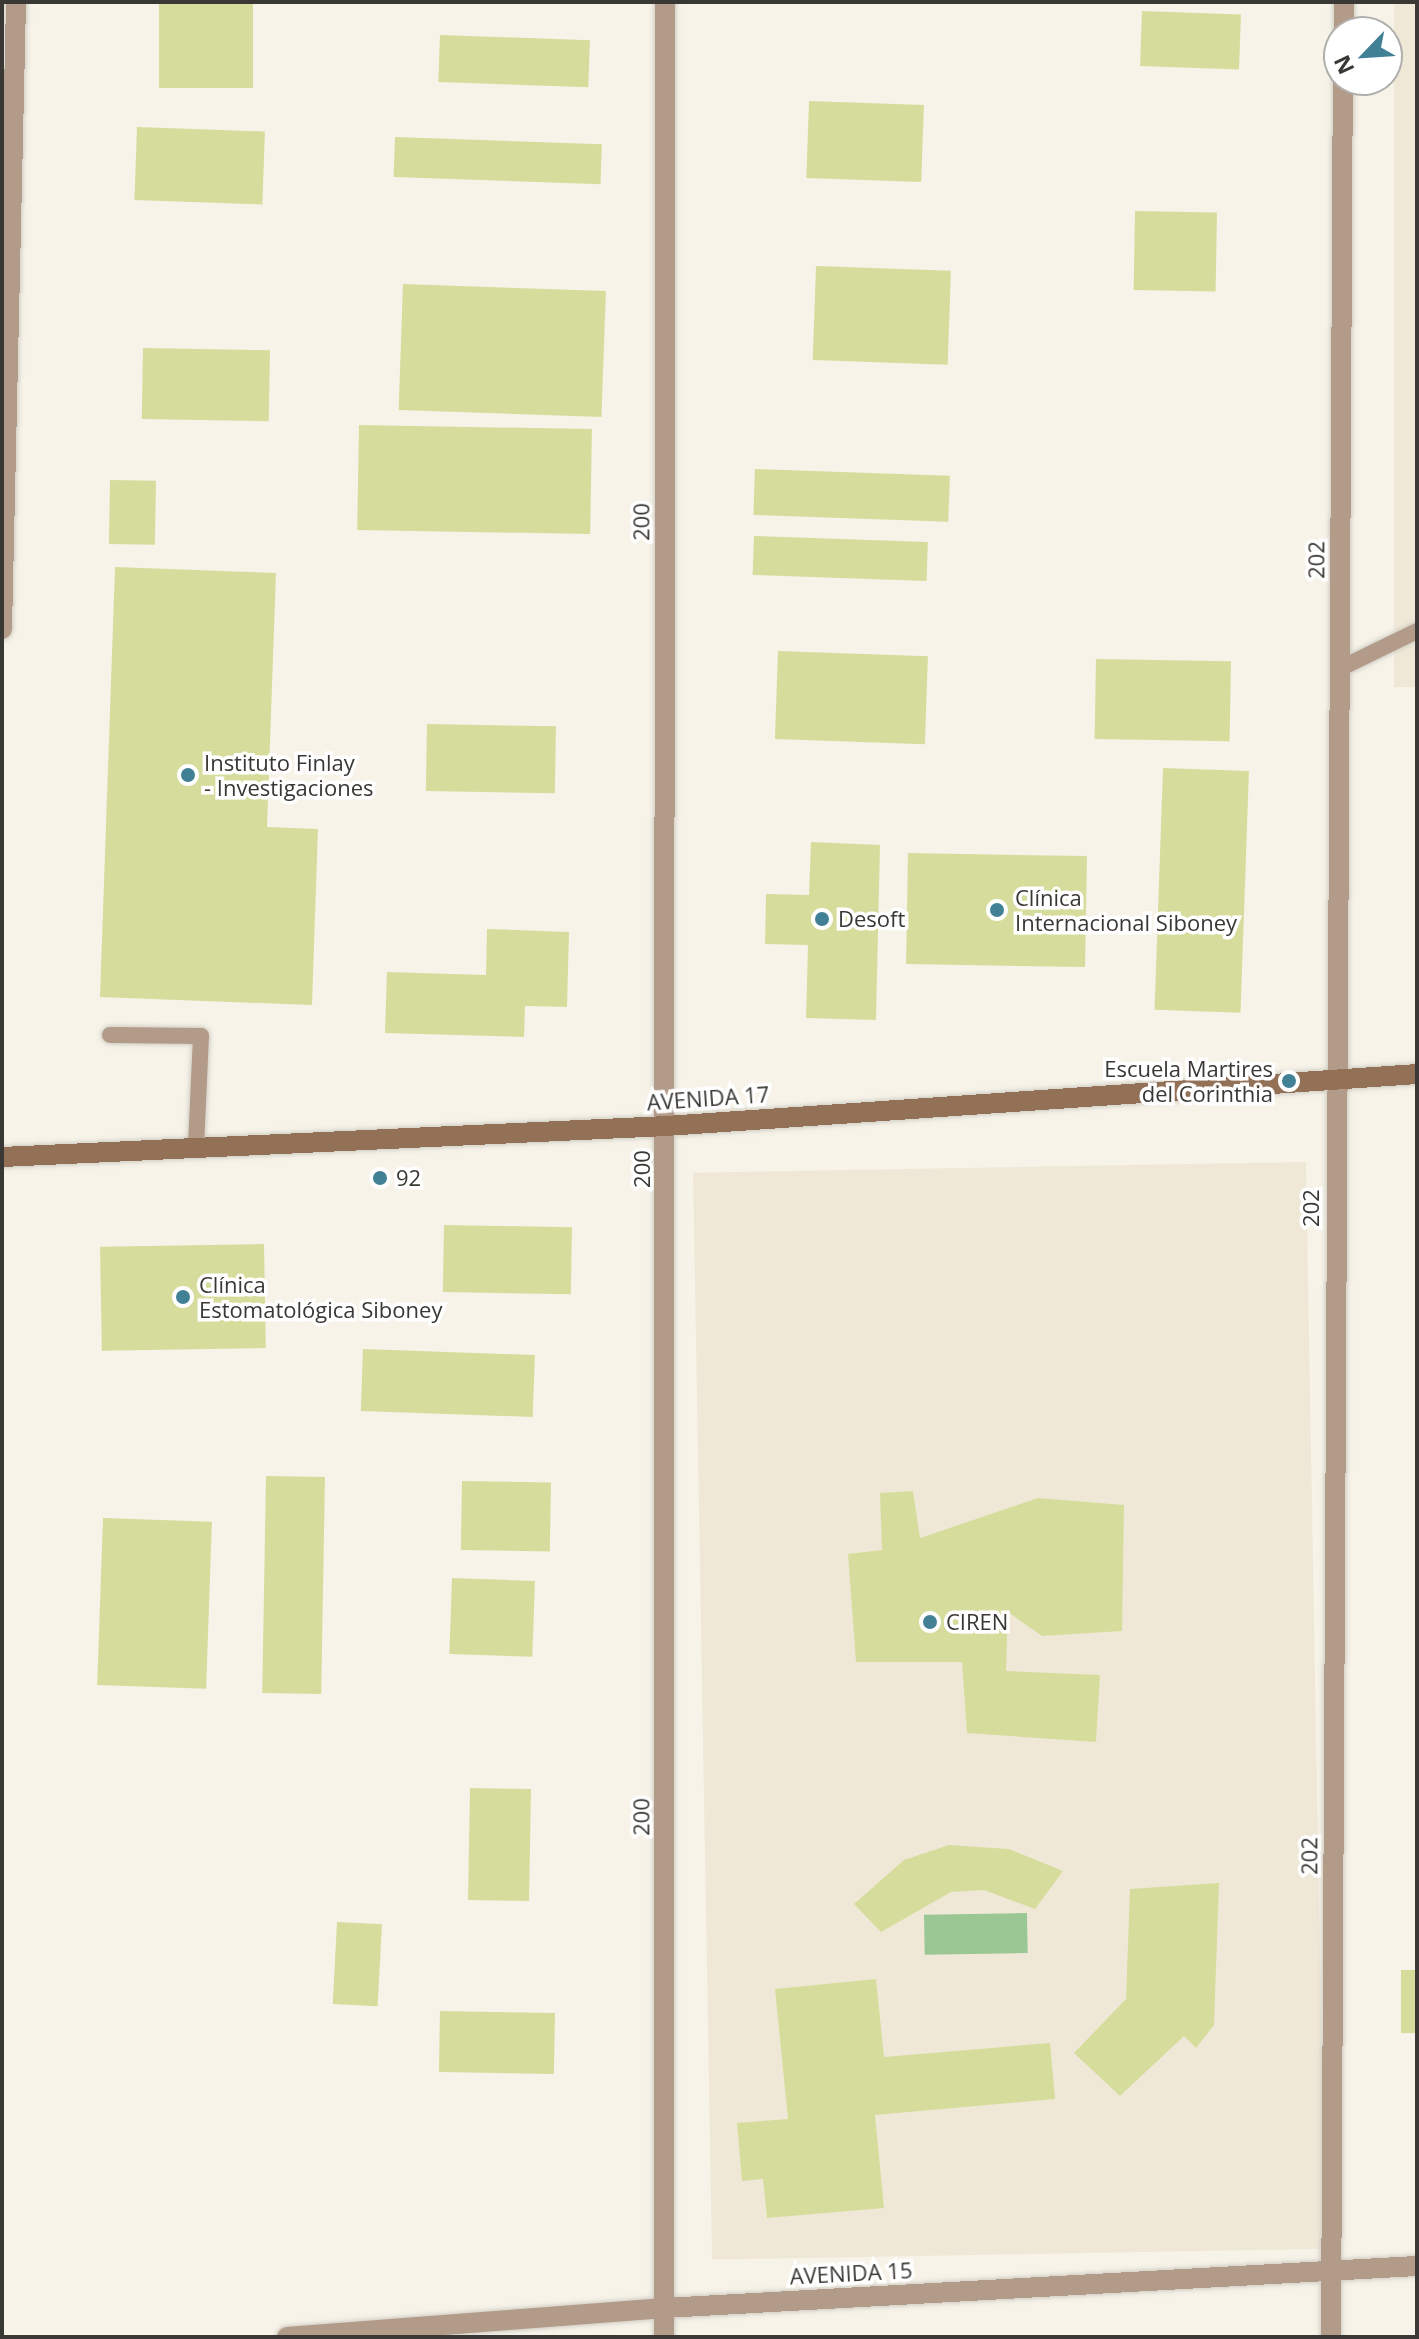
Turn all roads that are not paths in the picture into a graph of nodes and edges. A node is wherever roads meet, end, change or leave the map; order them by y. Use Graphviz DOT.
graph roads {
  1 [pos="16,2"];
  2 [pos="665,2"];
  3 [pos="1343,96"];
  4 [pos="2,629"];
  5 [pos="1417,631"];
  6 [pos="1339,669"];
  7 [pos="110,1035"];
  8 [pos="1417,1074"];
  9 [pos="1336,1079"];
  10 [pos="666,1126"];
  11 [pos="196,1148"];
  12 [pos="2,1157"];
  13 [pos="1417,2266"];
  14 [pos="1332,2270"];
  15 [pos="665,2308"];
  16 [pos="287,2337"];
  17 [pos="664,2337"];
  18 [pos="1331,2337"];
  1 -- 4 [label="street"];
  2 -- 10 [label="street, 200"];
  3 -- 6 [label="street, 202"];
  5 -- 6 [label="lane"];
  6 -- 9 [label="street, 202"];
  7 -- 11 [label="lane"];
  8 -- 9 [label="street, AVENIDA 17"];
  9 -- 10 [label="street, AVENIDA 17"];
  9 -- 14 [label="street, 202"];
  10 -- 11 [label="street, AVENIDA 17"];
  10 -- 15 [label="street, 200"];
  11 -- 12 [label="street, AVENIDA 17"];
  13 -- 14 [label="street, AVENIDA 15"];
  14 -- 15 [label="street, AVENIDA 15"];
  14 -- 18 [label="street, 202"];
  15 -- 16 [label="street, AVENIDA 15"];
  15 -- 17 [label="street, 200"];
}
